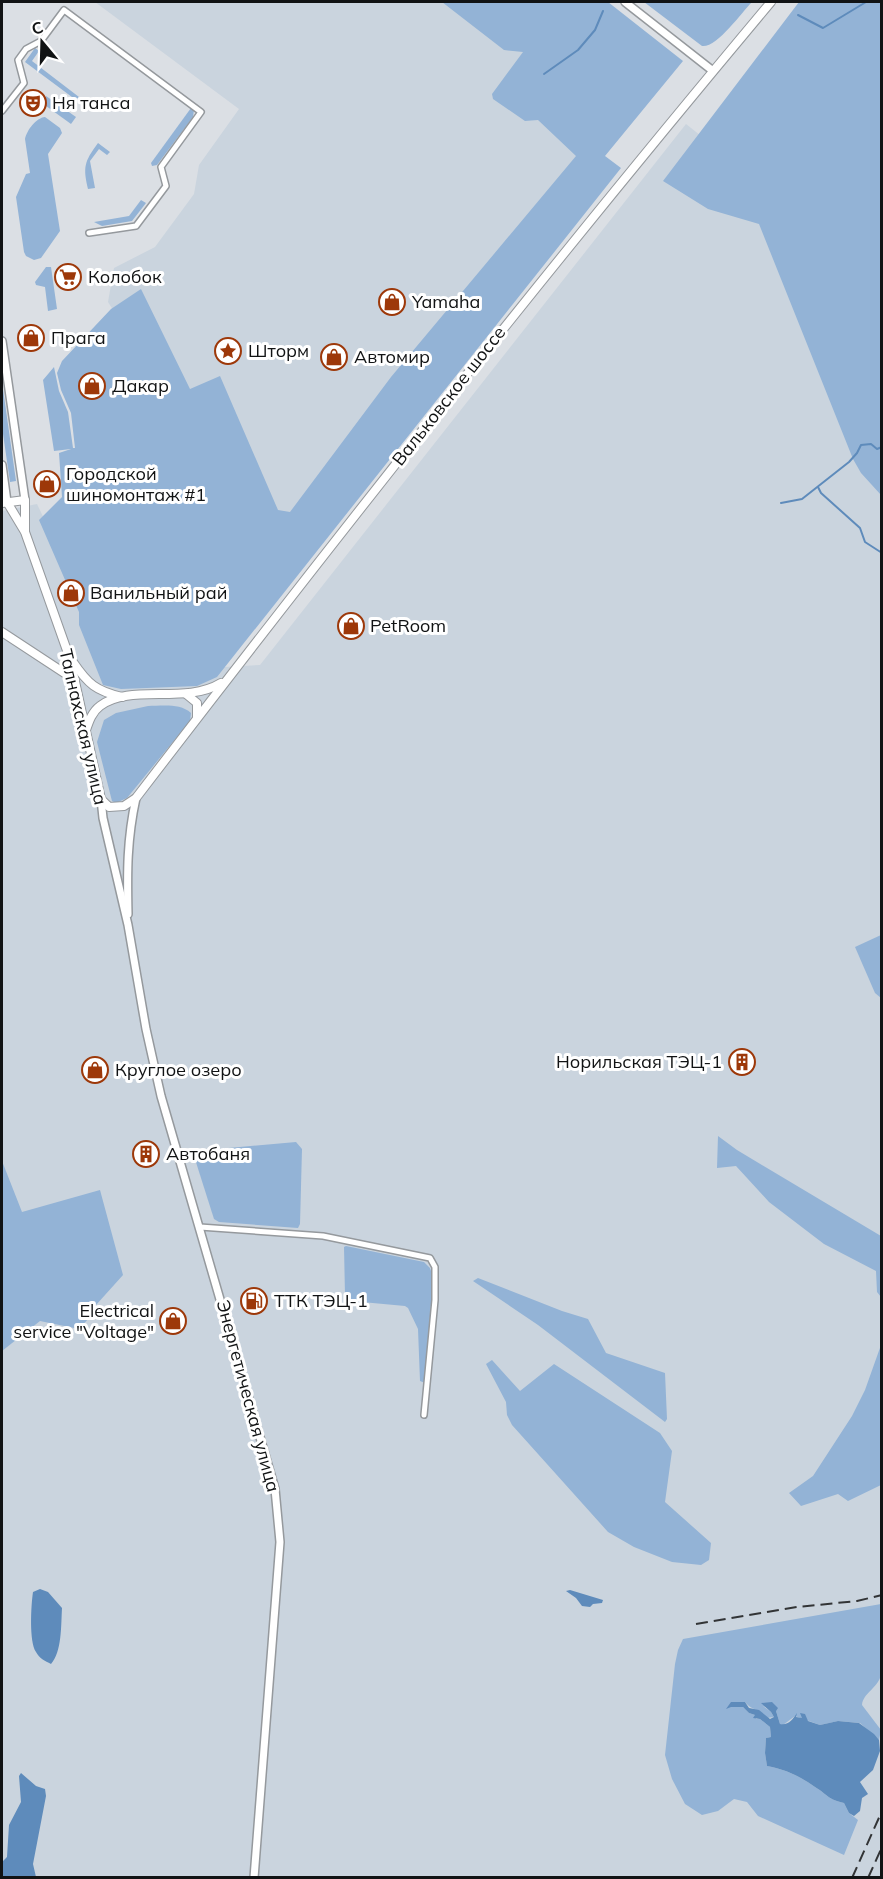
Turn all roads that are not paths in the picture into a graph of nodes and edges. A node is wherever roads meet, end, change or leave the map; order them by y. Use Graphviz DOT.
graph roads {
  1 [pos="625,2"];
  2 [pos="771,2"];
  3 [pos="713,71"];
  4 [pos="2,111"];
  5 [pos="89,233"];
  6 [pos="2,341"];
  7 [pos="2,465"];
  8 [pos="25,500"];
  9 [pos="4,503"];
  10 [pos="25,532"];
  11 [pos="2,632"];
  12 [pos="70,658"];
  13 [pos="75,680"];
  14 [pos="225,681"];
  15 [pos="186,694"];
  16 [pos="122,697"];
  17 [pos="196,718"];
  18 [pos="86,731"];
  19 [pos="101,798"];
  20 [pos="136,798"];
  21 [pos="128,926"];
  22 [pos="200,1227"];
  23 [pos="424,1415"];
  24 [pos="254,1878"];
  1 -- 3 [label="street"];
  2 -- 3 [label="main road, Вальковское шоссе"];
  3 -- 14 [label="main road, Вальковское шоссе"];
  4 -- 5 [label="street"];
  6 -- 8 [label="street, Талнахская улица"];
  7 -- 9 [label="street, Талнахская улица"];
  8 -- 9 [label="main road"];
  8 -- 10 [label="main road, Талнахская улица"];
  9 -- 10 [label="main road, Талнахская улица"];
  10 -- 12 [label="main road, Талнахская улица"];
  11 -- 13 [label="main road"];
  12 -- 13 [label="main road, Талнахская улица"];
  12 -- 16 [label="main road"];
  13 -- 18 [label="main road, Талнахская улица"];
  14 -- 15 [label="main road"];
  14 -- 17 [label="main road, Вальковское шоссе"];
  15 -- 16 [label="main road"];
  15 -- 17 [label="main road"];
  16 -- 18 [label="main road"];
  17 -- 20 [label="main road, Вальковское шоссе"];
  18 -- 19 [label="main road, Талнахская улица"];
  19 -- 20 [label="main road, Вальковское шоссе"];
  19 -- 21 [label="street, Талнахская улица"];
  20 -- 21 [label="street, Вальковское шоссе"];
  21 -- 22 [label="street, Энергетическая улица"];
  22 -- 23 [label="street"];
  22 -- 24 [label="street, Энергетическая улица"];
}
